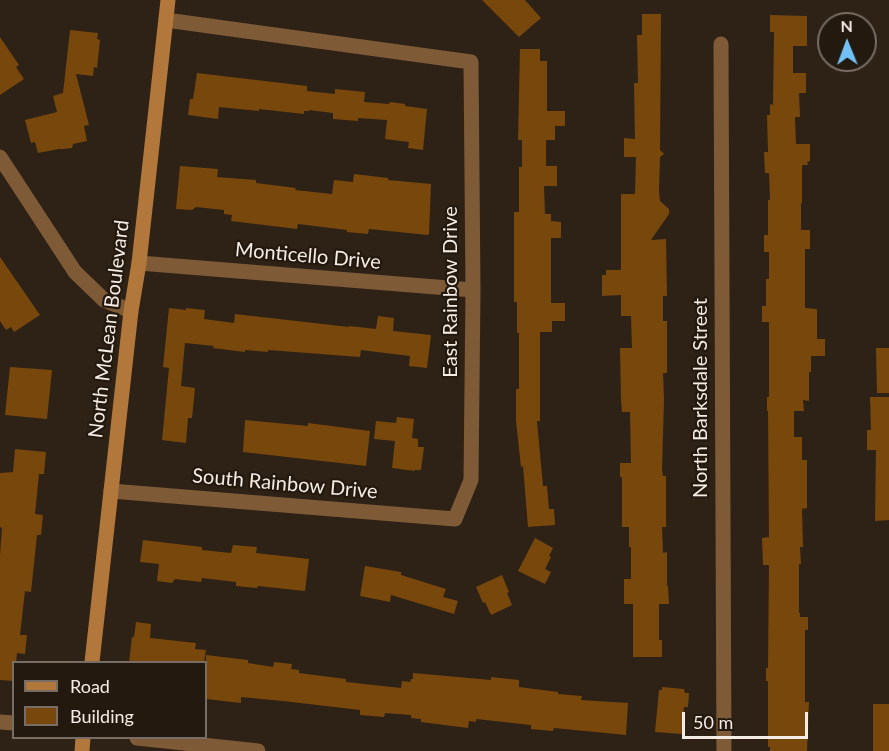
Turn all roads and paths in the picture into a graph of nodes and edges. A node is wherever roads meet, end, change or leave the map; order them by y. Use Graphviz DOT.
graph roads {
  1 [pos="168,0"];
  2 [pos="166,20"];
  3 [pos="721,44"];
  4 [pos="0,157"];
  5 [pos="139,263"];
  6 [pos="473,290"];
  7 [pos="131,311"];
  8 [pos="111,490"];
  9 [pos="455,519"];
  10 [pos="92,661"];
  11 [pos="146,739"];
  12 [pos="258,751"];
  13 [pos="724,751"];
  1 -- 2 [label="main road, North McLean Boulevard"];
  2 -- 5 [label="main road, North McLean Boulevard"];
  2 -- 6 [label="street, East Rainbow Drive"];
  3 -- 13 [label="street, North Barksdale Street"];
  4 -- 7 [label="street"];
  5 -- 6 [label="street, Monticello Drive"];
  5 -- 7 [label="main road, North McLean Boulevard"];
  6 -- 9 [label="street, East Rainbow Drive"];
  7 -- 8 [label="main road, North McLean Boulevard"];
  8 -- 9 [label="street, South Rainbow Drive"];
  8 -- 10 [label="main road, North McLean Boulevard"];
  11 -- 12 [label="street"];
}
